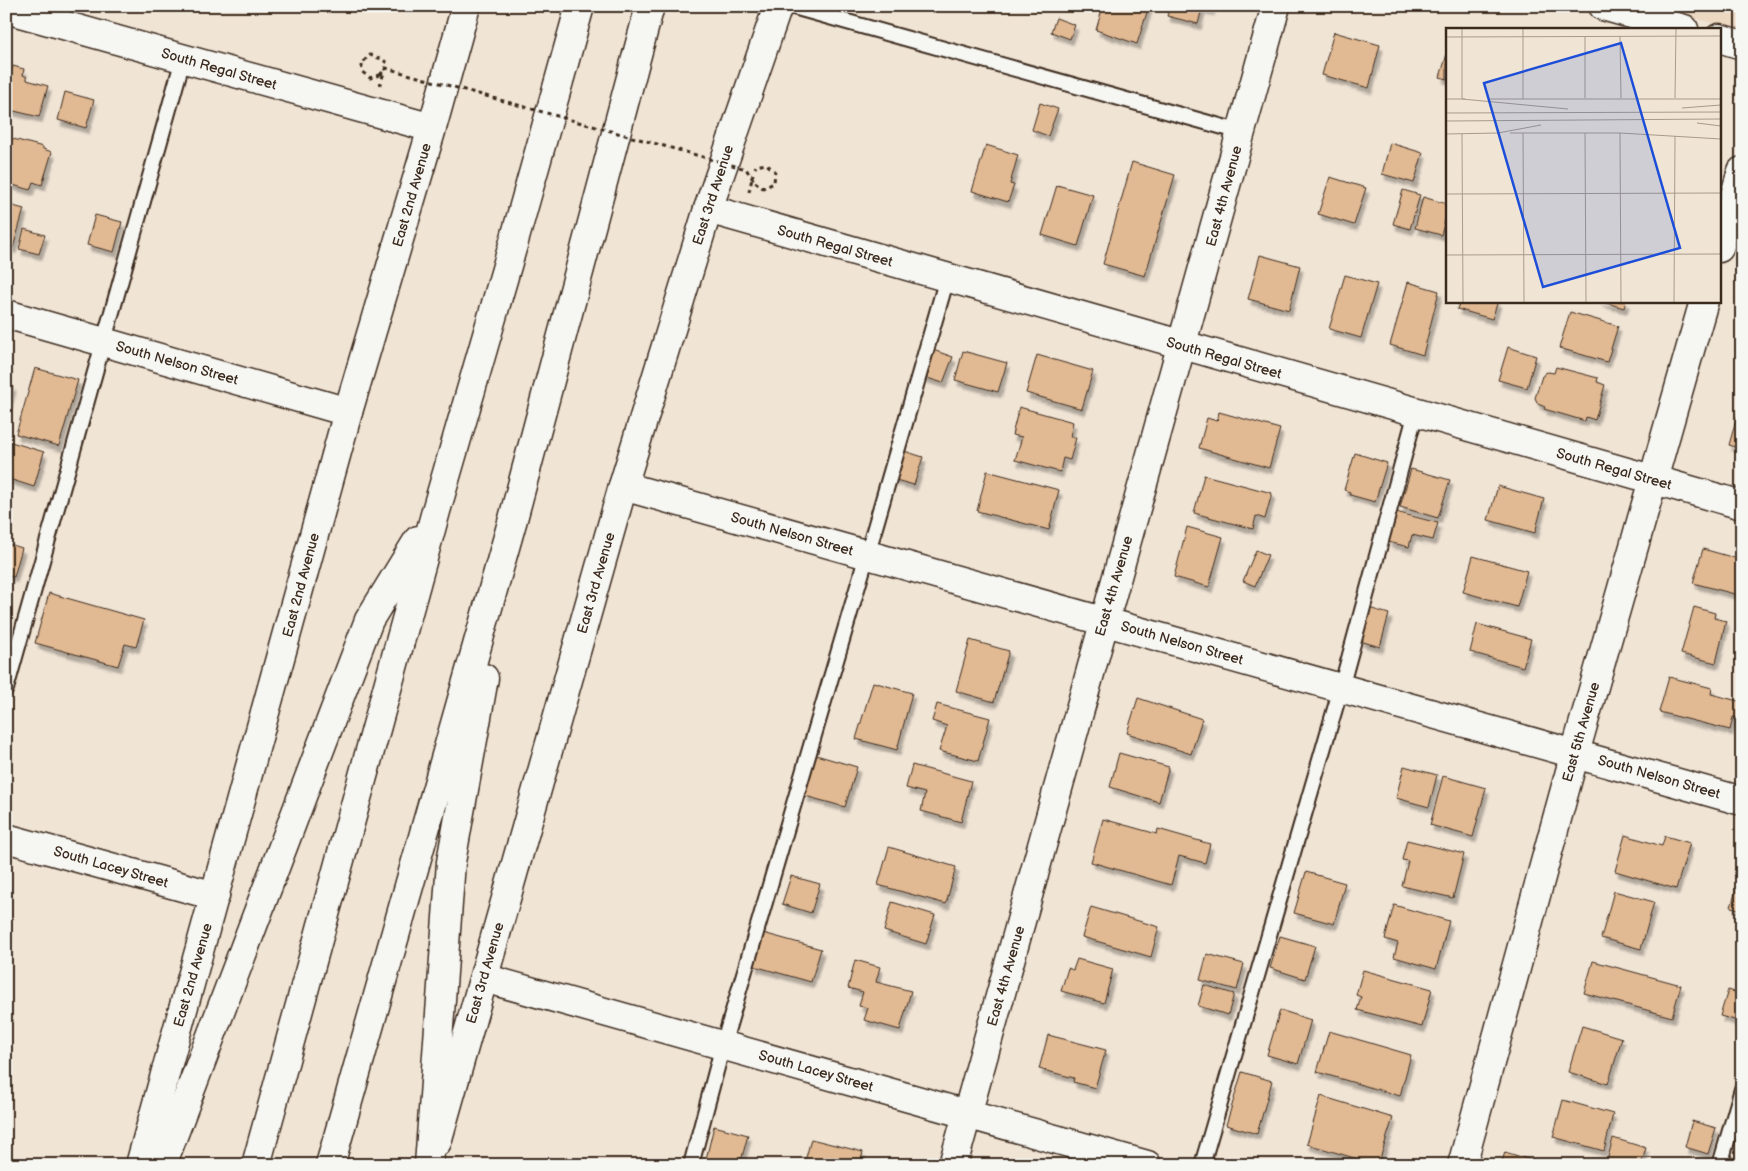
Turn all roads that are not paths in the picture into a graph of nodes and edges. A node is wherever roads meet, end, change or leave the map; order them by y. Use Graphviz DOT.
graph roads {
  1 [pos="466,6"];
  2 [pos="580,6"];
  3 [pos="650,6"];
  4 [pos="778,6"];
  5 [pos="790,6"];
  6 [pos="1276,6"];
  7 [pos="1603,6"];
  8 [pos="6,9"];
  9 [pos="1680,28"];
  10 [pos="1720,38"];
  11 [pos="1742,45"];
  12 [pos="184,59"];
  13 [pos="432,128"];
  14 [pos="1241,132"];
  15 [pos="1742,171"];
  16 [pos="708,209"];
  17 [pos="1720,245"];
  18 [pos="947,278"];
  19 [pos="1704,302"];
  20 [pos="6,314"];
  21 [pos="104,342"];
  22 [pos="1182,346"];
  23 [pos="348,412"];
  24 [pos="1416,412"];
  25 [pos="1652,480"];
  26 [pos="623,486"];
  27 [pos="1742,505"];
  28 [pos="436,511"];
  29 [pos="513,519"];
  30 [pos="868,555"];
  31 [pos="1104,621"];
  32 [pos="1341,688"];
  33 [pos="6,689"];
  34 [pos="1575,753"];
  35 [pos="1742,801"];
  36 [pos="6,838"];
  37 [pos="216,896"];
  38 [pos="484,978"];
  39 [pos="723,1045"];
  40 [pos="1742,1089"];
  41 [pos="967,1114"];
  42 [pos="140,1165"];
  43 [pos="162,1165"];
  44 [pos="256,1165"];
  45 [pos="330,1165"];
  46 [pos="429,1165"];
  47 [pos="691,1165"];
  48 [pos="953,1165"];
  49 [pos="1147,1165"];
  50 [pos="1202,1165"];
  51 [pos="1462,1165"];
  52 [pos="1720,1165"];
  1 -- 13 [label="main road, East 2nd Avenue"];
  2 -- 28 [label="main road"];
  3 -- 29 [label="main road"];
  4 -- 16 [label="main road, East 3rd Avenue"];
  5 -- 14 [label="lane"];
  6 -- 14 [label="main road, East 4th Avenue"];
  7 -- 9 [label="main road"];
  8 -- 12 [label="main road, South Regal Street"];
  10 -- 11 [label="main road"];
  12 -- 13 [label="main road, South Regal Street"];
  12 -- 21 [label="lane"];
  13 -- 23 [label="main road, East 2nd Avenue"];
  14 -- 22 [label="main road, East 4th Avenue"];
  15 -- 17 [label="main road"];
  16 -- 18 [label="main road, South Regal Street"];
  16 -- 26 [label="main road, East 3rd Avenue"];
  18 -- 22 [label="main road, South Regal Street"];
  18 -- 30 [label="lane"];
  19 -- 25 [label="main road, East 5th Avenue"];
  20 -- 21 [label="main road, South Nelson Street"];
  21 -- 23 [label="main road, South Nelson Street"];
  21 -- 33 [label="lane"];
  22 -- 24 [label="main road, South Regal Street"];
  22 -- 31 [label="main road, East 4th Avenue"];
  23 -- 37 [label="main road, East 2nd Avenue"];
  24 -- 25 [label="main road, South Regal Street"];
  24 -- 32 [label="lane"];
  25 -- 27 [label="main road, South Regal Street"];
  25 -- 34 [label="main road, East 5th Avenue"];
  26 -- 30 [label="main road, South Nelson Street"];
  26 -- 38 [label="main road, East 3rd Avenue"];
  28 -- 43 [label="main road"];
  28 -- 44 [label="main road"];
  29 -- 45 [label="main road"];
  29 -- 46 [label="main road"];
  30 -- 31 [label="main road, South Nelson Street"];
  30 -- 39 [label="lane"];
  31 -- 32 [label="main road, South Nelson Street"];
  31 -- 41 [label="main road, East 4th Avenue"];
  32 -- 34 [label="main road, South Nelson Street"];
  32 -- 50 [label="lane"];
  34 -- 35 [label="main road, South Nelson Street"];
  34 -- 51 [label="main road, East 5th Avenue"];
  36 -- 37 [label="main road, South Lacey Street"];
  37 -- 42 [label="main road, East 2nd Avenue"];
  38 -- 39 [label="main road, South Lacey Street"];
  38 -- 46 [label="main road, East 3rd Avenue"];
  39 -- 41 [label="main road, South Lacey Street"];
  39 -- 47 [label="lane"];
  40 -- 52 [label="lane"];
  41 -- 48 [label="main road, East 4th Avenue"];
  41 -- 49 [label="main road, South Lacey Street"];
}
